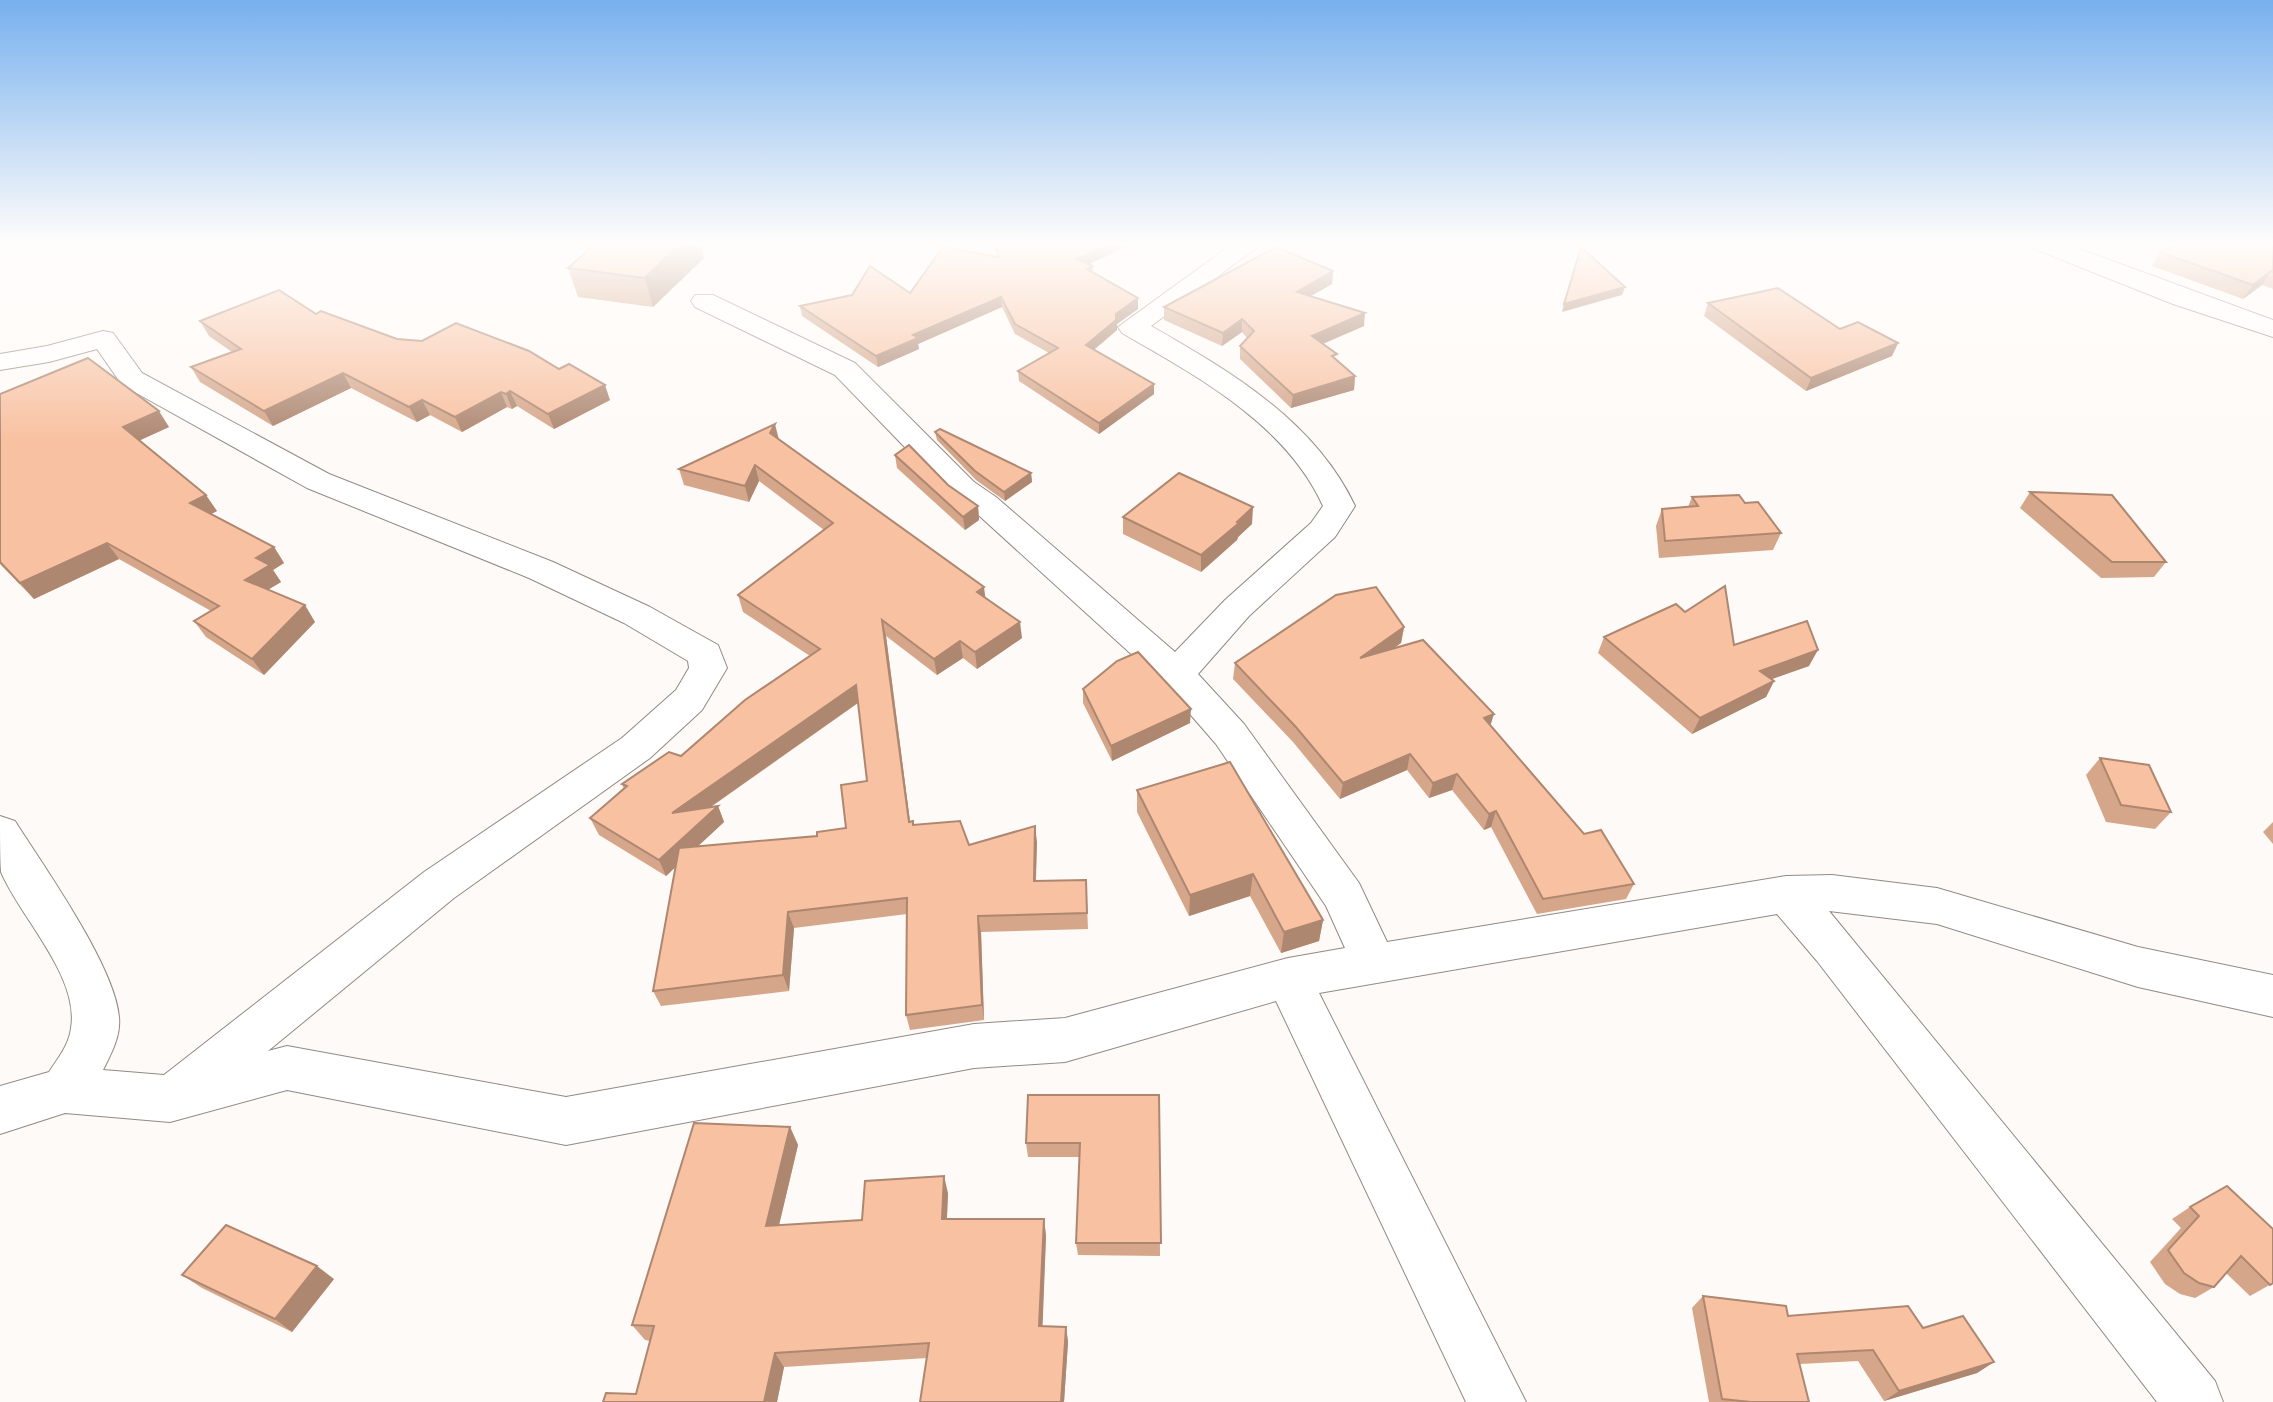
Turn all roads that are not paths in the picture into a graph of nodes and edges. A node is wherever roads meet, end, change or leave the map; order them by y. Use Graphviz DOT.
graph roads {
  1 [pos="724,310"];
  2 [pos="1155,310"];
  3 [pos="2218,310"];
  4 [pos="2273,329"];
  5 [pos="0,362"];
  6 [pos="1176,674"];
  7 [pos="0,833"];
  8 [pos="1786,894"];
  9 [pos="1375,964"];
  10 [pos="1288,978"];
  11 [pos="2273,996"];
  12 [pos="65,1090"];
  13 [pos="170,1099"];
  14 [pos="0,1110"];
  15 [pos="1497,1402"];
  16 [pos="2194,1402"];
  1 -- 6 [label="street"];
  2 -- 6 [label="street"];
  3 -- 4 [label="street"];
  5 -- 13 [label="street"];
  6 -- 9 [label="street"];
  7 -- 12 [label="street"];
  8 -- 9 [label="street"];
  8 -- 11 [label="street"];
  8 -- 16 [label="street"];
  9 -- 10 [label="street"];
  10 -- 13 [label="street"];
  10 -- 15 [label="street"];
  12 -- 13 [label="street"];
  12 -- 14 [label="street"];
}
